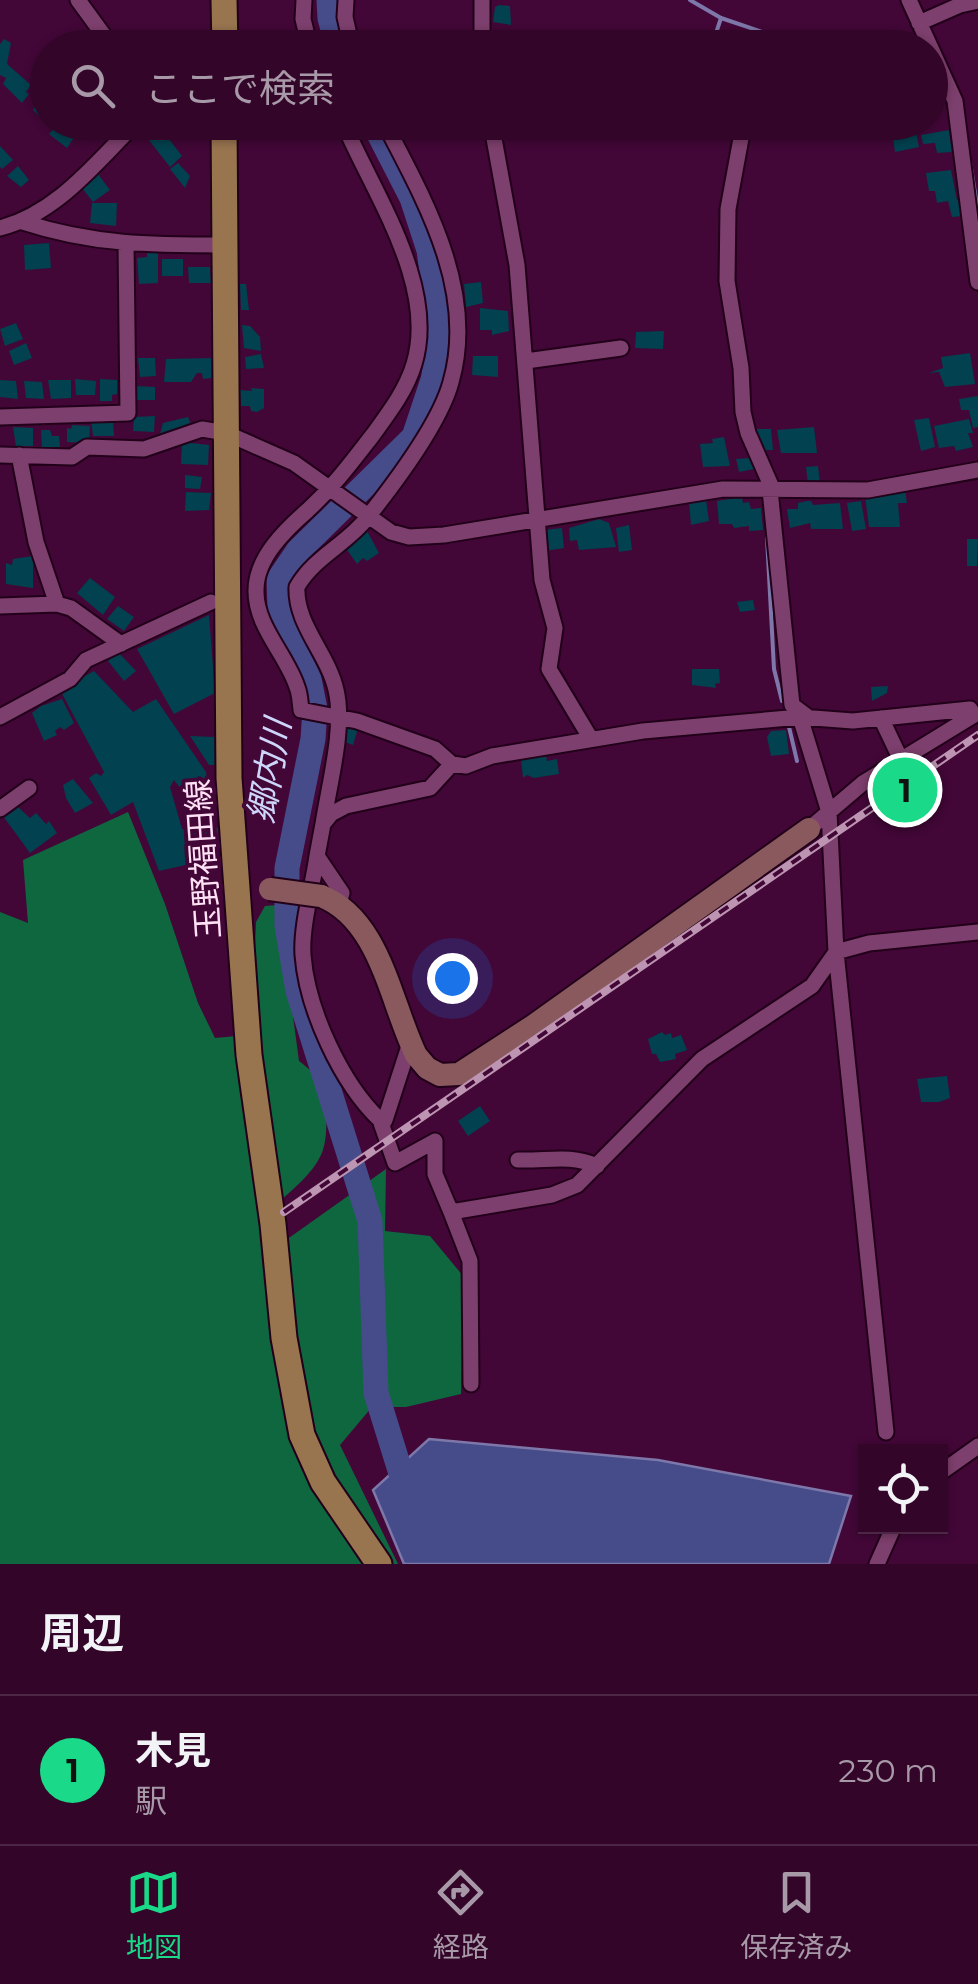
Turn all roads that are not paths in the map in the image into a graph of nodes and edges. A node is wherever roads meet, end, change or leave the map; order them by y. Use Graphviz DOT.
graph roads {
  1 [pos="78,0"];
  2 [pos="224,0"];
  3 [pos="304,0"];
  4 [pos="346,0"];
  5 [pos="482,0"];
  6 [pos="909,0"];
  7 [pos="978,1"];
  8 [pos="919,23"];
  9 [pos="99,30"];
  10 [pos="225,30"];
  11 [pos="307,30"];
  12 [pos="348,30"];
  13 [pos="482,30"];
  14 [pos="922,30"];
  15 [pos="948,89"];
  16 [pos="119,140"];
  17 [pos="224,140"];
  18 [pos="351,140"];
  19 [pos="394,140"];
  20 [pos="494,140"];
  21 [pos="741,140"];
  22 [pos="22,222"];
  23 [pos="976,223"];
  24 [pos="0,228"];
  25 [pos="126,245"];
  26 [pos="225,245"];
  27 [pos="978,282"];
  28 [pos="621,348"];
  29 [pos="526,360"];
  30 [pos="0,417"];
  31 [pos="226,433"];
  32 [pos="0,455"];
  33 [pos="19,455"];
  34 [pos="978,470"];
  35 [pos="772,490"];
  36 [pos="333,493"];
  37 [pos="364,515"];
  38 [pos="538,520"];
  39 [pos="211,602"];
  40 [pos="57,604"];
  41 [pos="0,606"];
  42 [pos="121,644"];
  43 [pos="976,714"];
  44 [pos="0,717"];
  45 [pos="336,717"];
  46 [pos="804,717"];
  47 [pos="881,718"];
  48 [pos="591,739"];
  49 [pos="901,760"];
  50 [pos="452,764"];
  51 [pos="29,788"];
  52 [pos="327,798"];
  53 [pos="346,806"];
  54 [pos="0,809"];
  55 [pos="829,812"];
  56 [pos="323,824"];
  57 [pos="809,829"];
  58 [pos="317,856"];
  59 [pos="237,886"];
  60 [pos="330,900"];
  61 [pos="978,932"];
  62 [pos="836,952"];
  63 [pos="410,1043"];
  64 [pos="380,1120"];
  65 [pos="518,1160"];
  66 [pos="597,1166"];
  67 [pos="451,1212"];
  68 [pos="471,1384"];
  69 [pos="886,1432"];
  70 [pos="978,1446"];
  71 [pos="948,1467"];
  72 [pos="890,1534"];
  73 [pos="379,1564"];
  74 [pos="877,1564"];
  1 -- 9 [label="street"];
  2 -- 10 [label="main road"];
  3 -- 11 [label="street"];
  4 -- 12 [label="street"];
  5 -- 13 [label="street"];
  6 -- 8 [label="street"];
  7 -- 8 [label="street"];
  8 -- 14 [label="street"];
  15 -- 23 [label="street"];
  16 -- 22 [label="street"];
  17 -- 26 [label="main road, 玉野福田線"];
  18 -- 36 [label="street"];
  19 -- 37 [label="street"];
  20 -- 29 [label="street"];
  21 -- 35 [label="street"];
  22 -- 24 [label="street"];
  22 -- 25 [label="street"];
  23 -- 27 [label="street"];
  25 -- 26 [label="street"];
  25 -- 30 [label="street"];
  26 -- 31 [label="main road, 玉野福田線"];
  28 -- 29 [label="street"];
  29 -- 38 [label="street"];
  31 -- 33 [label="street"];
  31 -- 36 [label="street"];
  31 -- 59 [label="main road, 玉野福田線"];
  32 -- 33 [label="street"];
  33 -- 40 [label="street"];
  34 -- 35 [label="street"];
  35 -- 38 [label="street"];
  35 -- 46 [label="street"];
  36 -- 37 [label="street"];
  36 -- 45 [label="street"];
  37 -- 38 [label="street"];
  37 -- 45 [label="street"];
  38 -- 48 [label="street"];
  39 -- 42 [label="street"];
  40 -- 41 [label="street"];
  40 -- 42 [label="street"];
  42 -- 44 [label="street"];
  43 -- 47 [label="street"];
  43 -- 49 [label="street"];
  45 -- 50 [label="street"];
  45 -- 52 [label="street"];
  46 -- 47 [label="street"];
  46 -- 48 [label="street"];
  46 -- 55 [label="street"];
  47 -- 49 [label="street"];
  48 -- 50 [label="street"];
  49 -- 55 [label="street"];
  50 -- 53 [label="street"];
  51 -- 54 [label="street"];
  52 -- 53 [label="street"];
  52 -- 56 [label="street"];
  53 -- 56 [label="street"];
  55 -- 57 [label="street"];
  55 -- 62 [label="street"];
  56 -- 58 [label="street"];
  57 -- 63 [label="street"];
  58 -- 60 [label="street"];
  58 -- 64 [label="street"];
  59 -- 60 [label="street, bridge"];
  59 -- 73 [label="main road, 玉野福田線"];
  60 -- 63 [label="street"];
  61 -- 62 [label="street"];
  62 -- 66 [label="street"];
  62 -- 69 [label="street"];
  63 -- 64 [label="street"];
  64 -- 67 [label="street"];
  65 -- 66 [label="street"];
  66 -- 67 [label="street"];
  67 -- 68 [label="street"];
  70 -- 71 [label="street"];
  72 -- 74 [label="street"];
}
